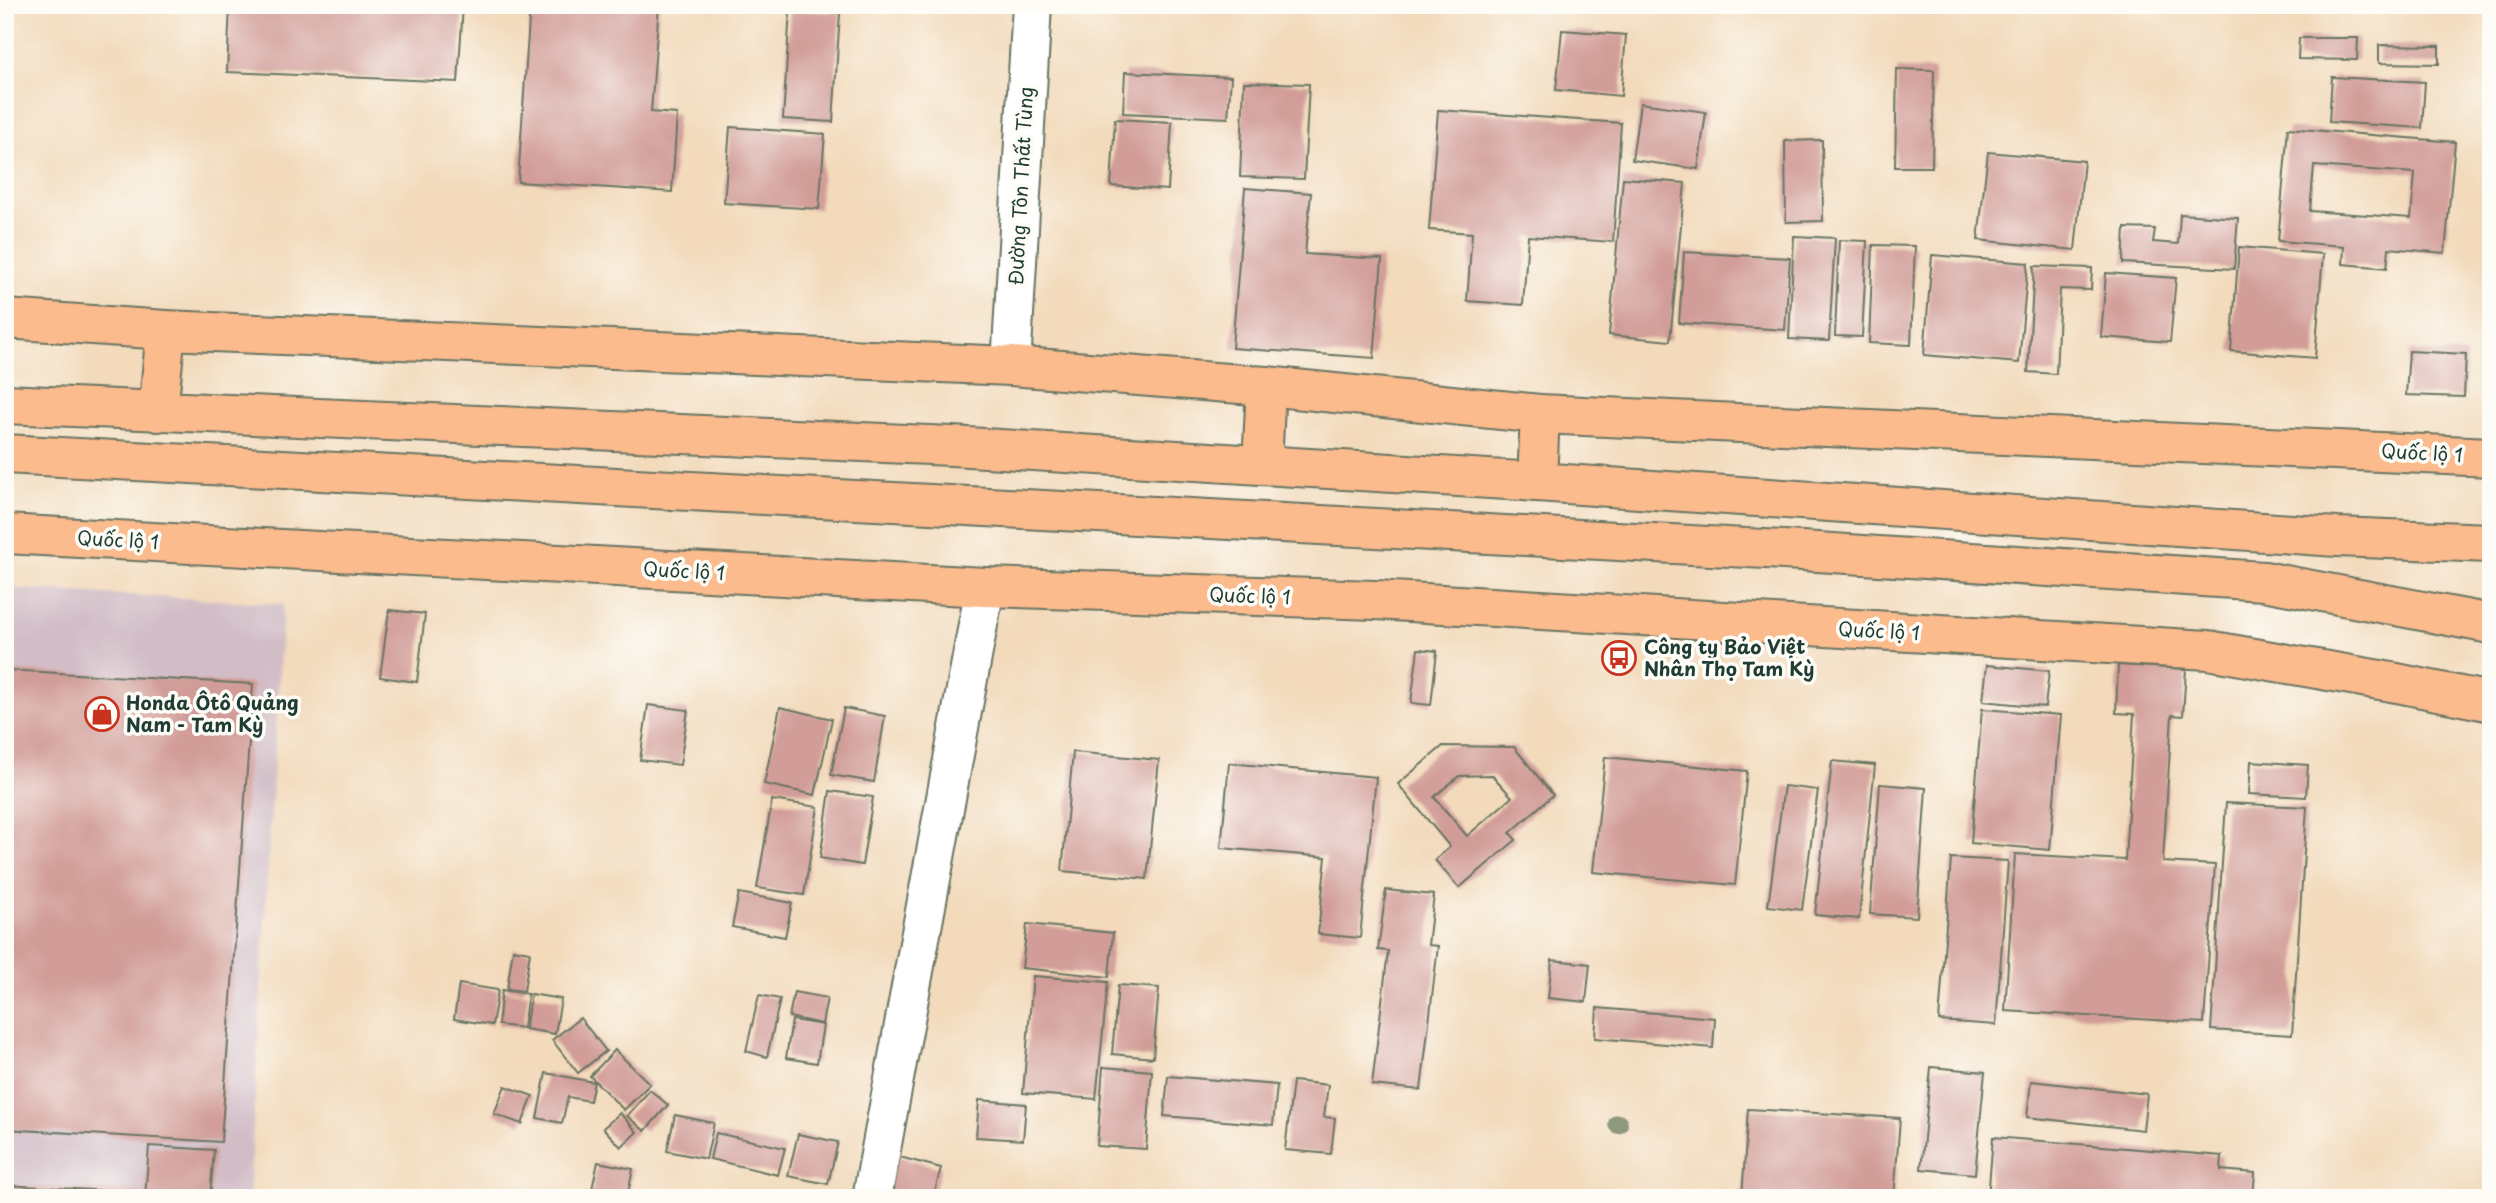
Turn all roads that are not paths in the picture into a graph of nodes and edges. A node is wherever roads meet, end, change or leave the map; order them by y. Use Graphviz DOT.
graph roads {
  1 [pos="1032,5"];
  2 [pos="5,319"];
  3 [pos="166,330"];
  4 [pos="1011,366"];
  5 [pos="1266,386"];
  6 [pos="5,404"];
  7 [pos="158,412"];
  8 [pos="1540,414"];
  9 [pos="5,454"];
  10 [pos="2491,457"];
  11 [pos="1262,465"];
  12 [pos="1537,482"];
  13 [pos="5,534"];
  14 [pos="2491,543"];
  15 [pos="985,587"];
  16 [pos="2491,625"];
  17 [pos="2491,702"];
  18 [pos="872,1198"];
  1 -- 4 [label="street, Đường Tôn Thất Tùng"];
  2 -- 3 [label="highway, Quốc lộ 1"];
  3 -- 4 [label="highway, Quốc lộ 1"];
  3 -- 7 [label="highway"];
  4 -- 5 [label="highway, Quốc lộ 1"];
  5 -- 8 [label="highway, Quốc lộ 1"];
  5 -- 11 [label="highway"];
  6 -- 7 [label="highway"];
  7 -- 11 [label="highway"];
  8 -- 10 [label="highway, Quốc lộ 1"];
  8 -- 12 [label="highway"];
  9 -- 16 [label="highway"];
  11 -- 12 [label="highway"];
  12 -- 14 [label="highway"];
  13 -- 15 [label="highway, Quốc lộ 1"];
  15 -- 17 [label="highway, Quốc lộ 1"];
  15 -- 18 [label="street"];
}
